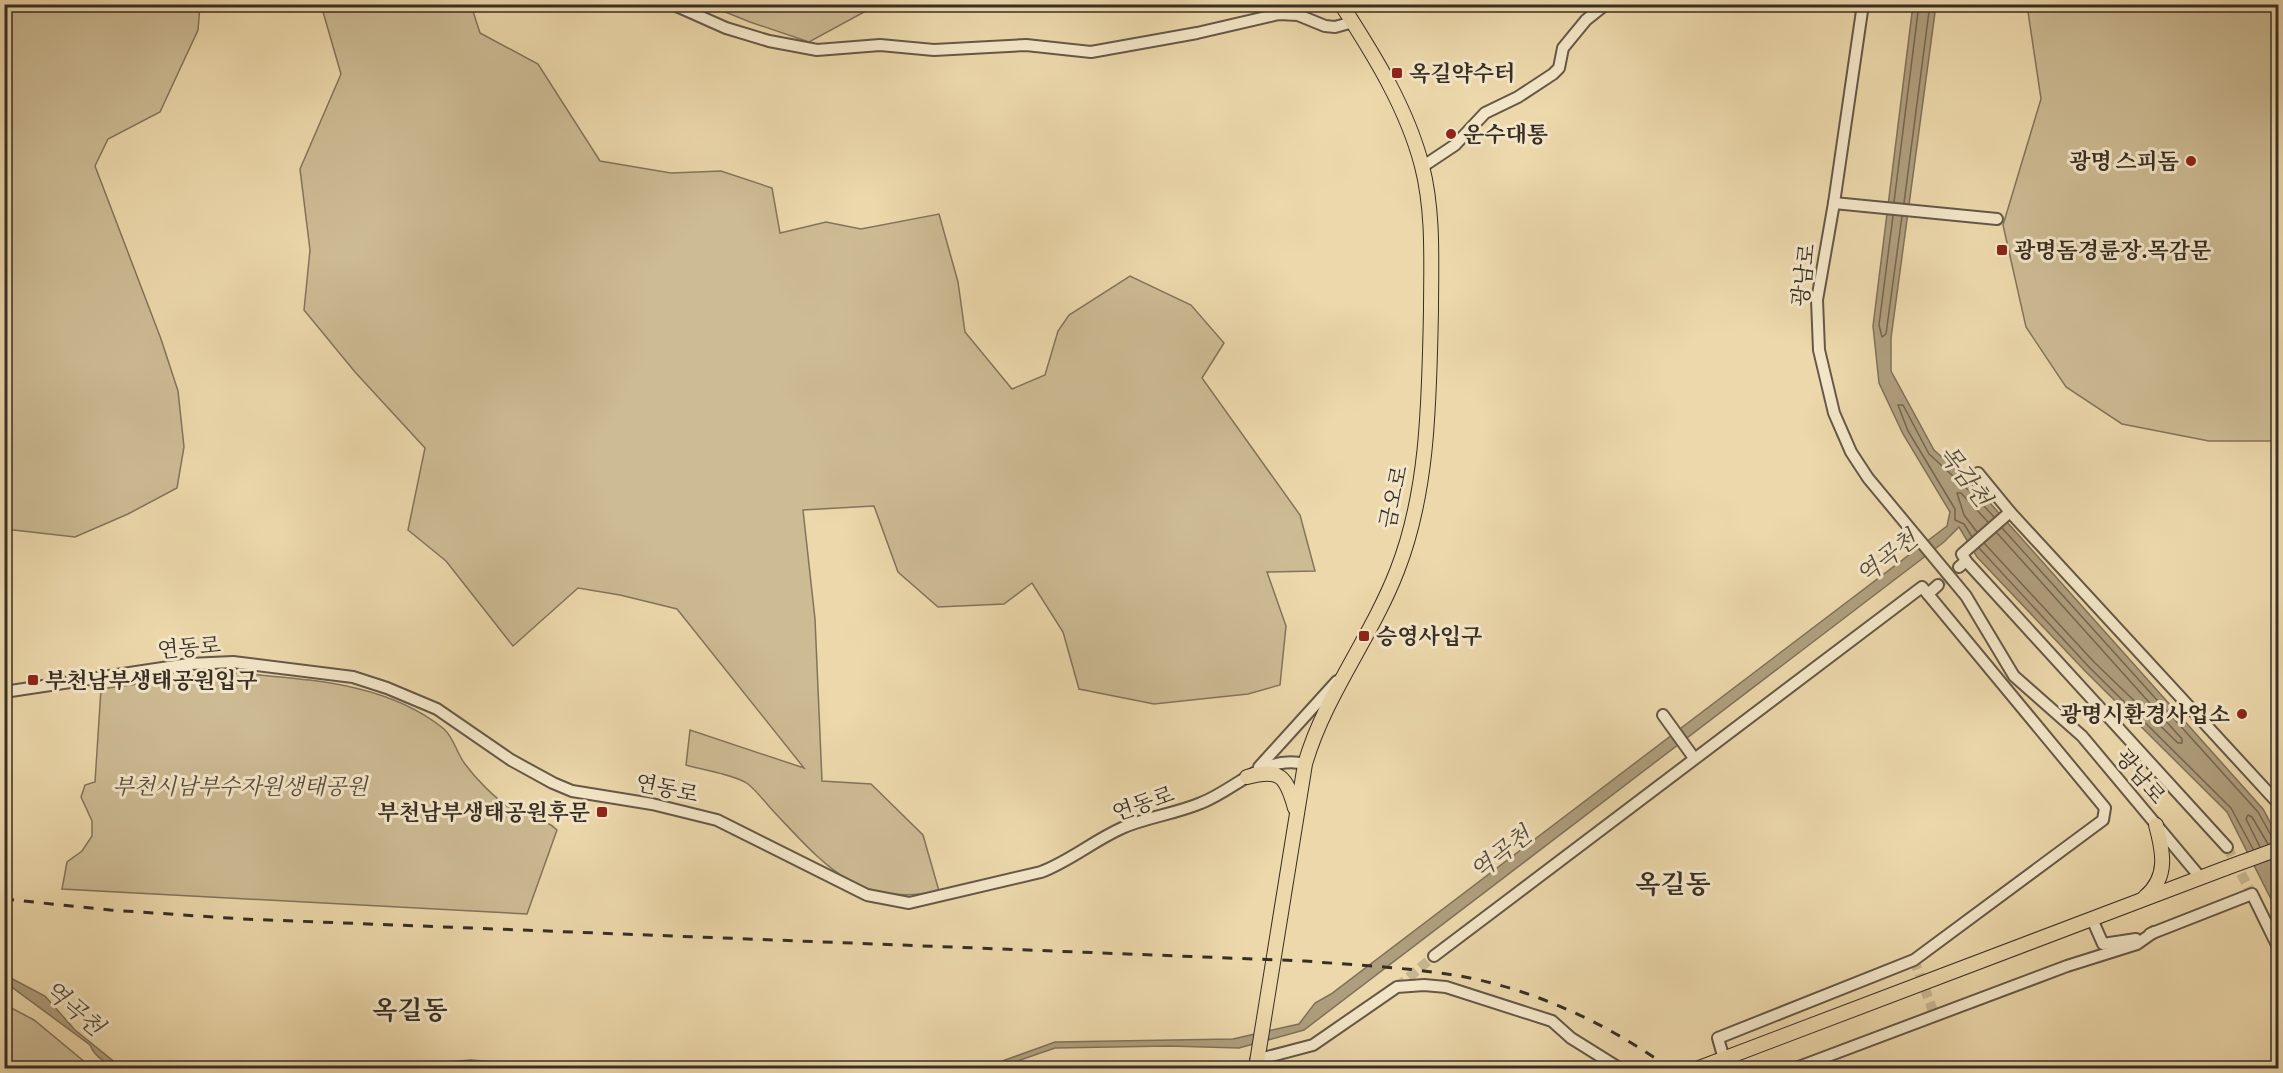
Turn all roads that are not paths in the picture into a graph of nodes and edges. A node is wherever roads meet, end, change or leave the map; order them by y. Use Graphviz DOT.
graph roads {
  1 [pos="672,4"];
  2 [pos="1341,4"];
  3 [pos="1606,4"];
  4 [pos="1863,4"];
  5 [pos="1353,22"];
  6 [pos="1422,167"];
  7 [pos="1834,203"];
  8 [pos="1997,219"];
  9 [pos="1978,473"];
  10 [pos="2010,512"];
  11 [pos="1938,585"];
  12 [pos="1928,594"];
  13 [pos="1351,665"];
  14 [pos="4,692"];
  15 [pos="1663,715"];
  16 [pos="1694,758"];
  17 [pos="1305,764"];
  18 [pos="1247,777"];
  19 [pos="2278,801"];
  20 [pos="1296,810"];
  21 [pos="2156,825"];
  22 [pos="2227,847"];
  23 [pos="2278,849"];
  24 [pos="2200,877"];
  25 [pos="2141,900"];
  26 [pos="2092,919"];
  27 [pos="2154,932"];
  28 [pos="2103,944"];
  29 [pos="2278,947"];
  30 [pos="1434,956"];
  31 [pos="2067,966"];
  32 [pos="1724,1059"];
  33 [pos="1256,1061"];
  34 [pos="1619,1068"];
  35 [pos="1700,1068"];
  36 [pos="1796,1068"];
  1 -- 5 [label="street"];
  2 -- 5 [label="main road, 금오로"];
  3 -- 6 [label="street"];
  4 -- 7 [label="street, 광남로"];
  5 -- 6 [label="main road, 금오로"];
  6 -- 13 [label="main road, 금오로"];
  7 -- 8 [label="street"];
  7 -- 21 [label="street, 광남로"];
  9 -- 10 [label="street"];
  10 -- 19 [label="street"];
  10 -- 22 [label="street"];
  11 -- 12 [label="street"];
  12 -- 16 [label="street"];
  12 -- 32 [label="street"];
  13 -- 17 [label="main road, 금오로"];
  13 -- 18 [label="street"];
  14 -- 18 [label="street, 연동로"];
  15 -- 16 [label="street"];
  16 -- 30 [label="street"];
  17 -- 18 [label="street, 연동로"];
  17 -- 20 [label="main road, 금오로"];
  18 -- 20 [label="main road"];
  20 -- 33 [label="main road, 금오로"];
  21 -- 24 [label="street, 광남로"];
  21 -- 25 [label="main road"];
  23 -- 24 [label="main road, bridge"];
  24 -- 25 [label="main road"];
  25 -- 26 [label="main road"];
  26 -- 28 [label="street"];
  26 -- 32 [label="main road"];
  27 -- 28 [label="street"];
  27 -- 29 [label="street"];
  27 -- 31 [label="street"];
  28 -- 31 [label="street"];
  31 -- 36 [label="street"];
  32 -- 35 [label="main road"];
  33 -- 34 [label="street"];
}
